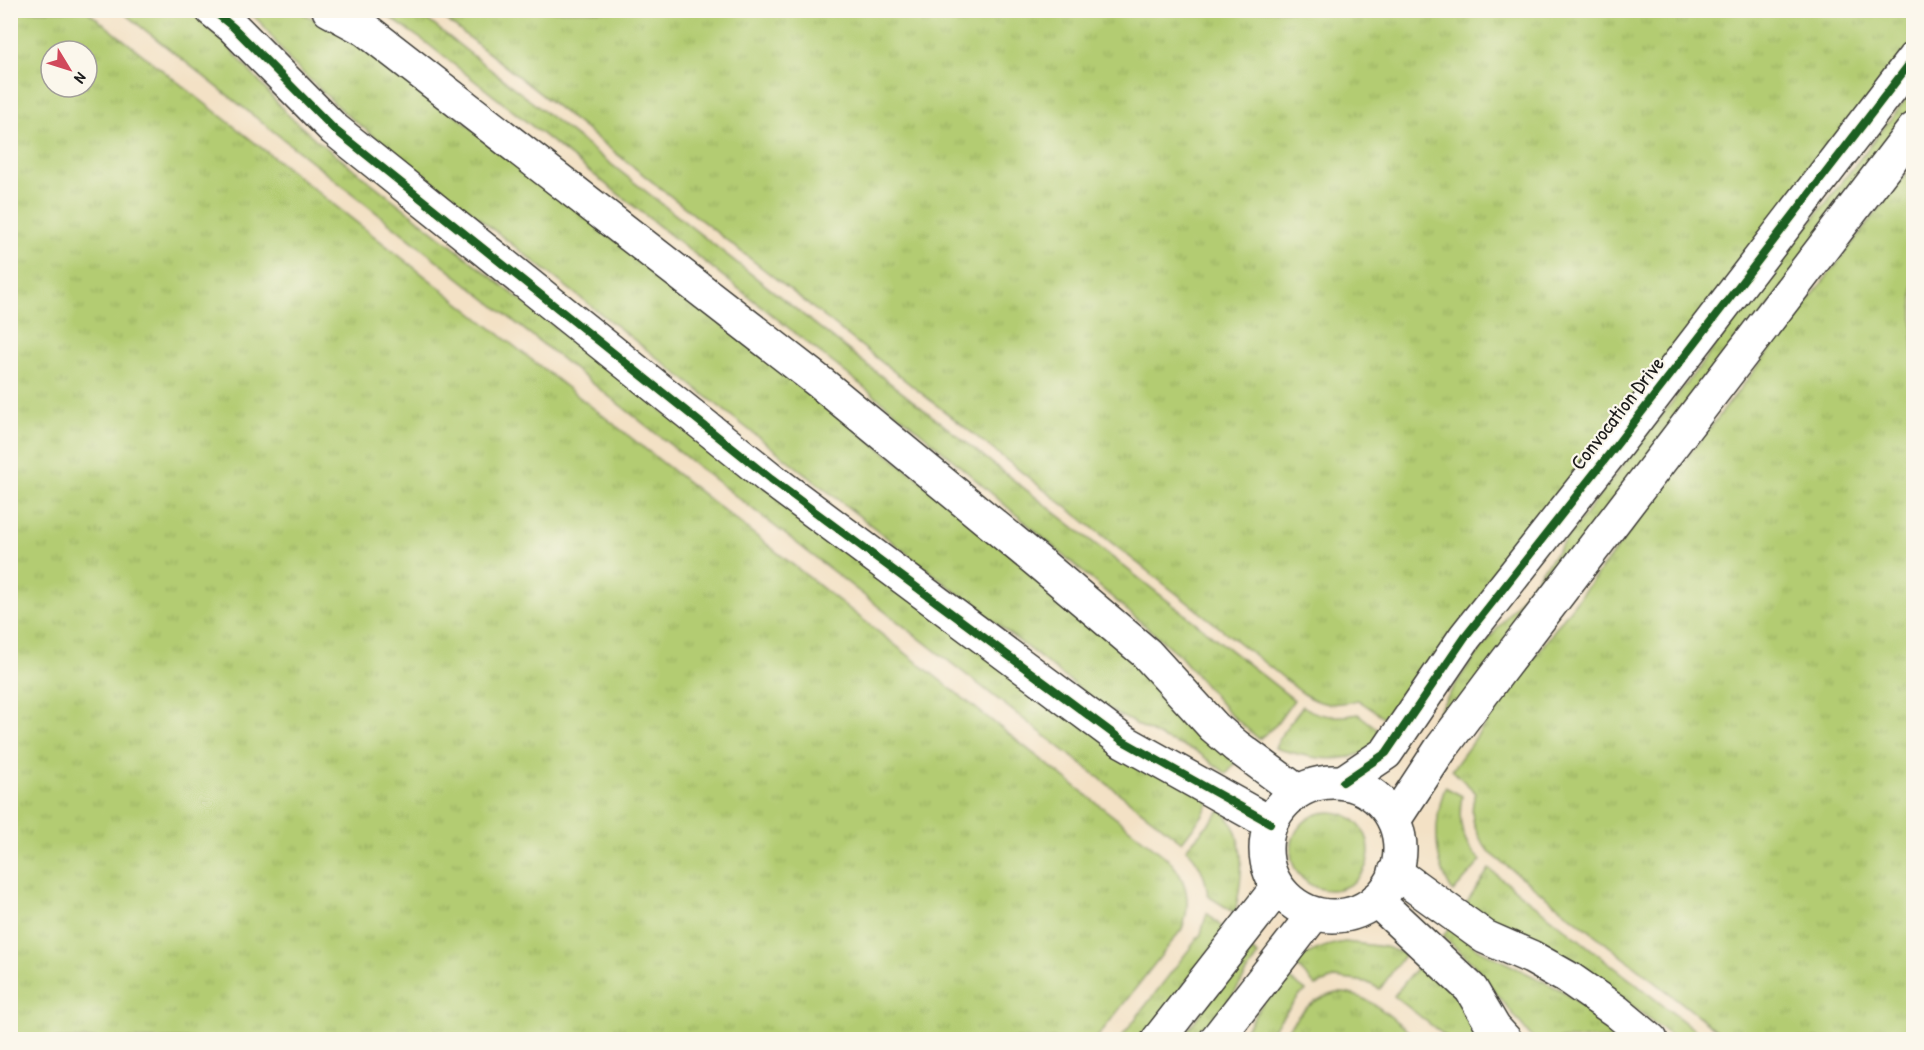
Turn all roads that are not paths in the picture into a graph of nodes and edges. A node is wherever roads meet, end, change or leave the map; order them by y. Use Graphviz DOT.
graph roads {
  1 [pos="212,10"];
  2 [pos="329,10"];
  3 [pos="1914,58"];
  4 [pos="1914,129"];
  5 [pos="1343,782"];
  6 [pos="1298,791"];
  7 [pos="1394,820"];
  8 [pos="1270,823"];
  9 [pos="1395,872"];
  10 [pos="1277,888"];
  11 [pos="1376,900"];
  12 [pos="1314,914"];
  13 [pos="1158,1040"];
  14 [pos="1216,1040"];
  15 [pos="1505,1040"];
  16 [pos="1651,1040"];
  1 -- 8 [label="street"];
  2 -- 6 [label="street"];
  3 -- 5 [label="street, Convocation Drive"];
  4 -- 7 [label="street"];
  5 -- 6 [label="street"];
  5 -- 7 [label="street"];
  6 -- 8 [label="street"];
  7 -- 9 [label="street"];
  8 -- 10 [label="street"];
  9 -- 11 [label="street"];
  9 -- 16 [label="street"];
  10 -- 12 [label="street"];
  10 -- 13 [label="street"];
  11 -- 12 [label="street"];
  11 -- 15 [label="street"];
  12 -- 14 [label="street"];
}
